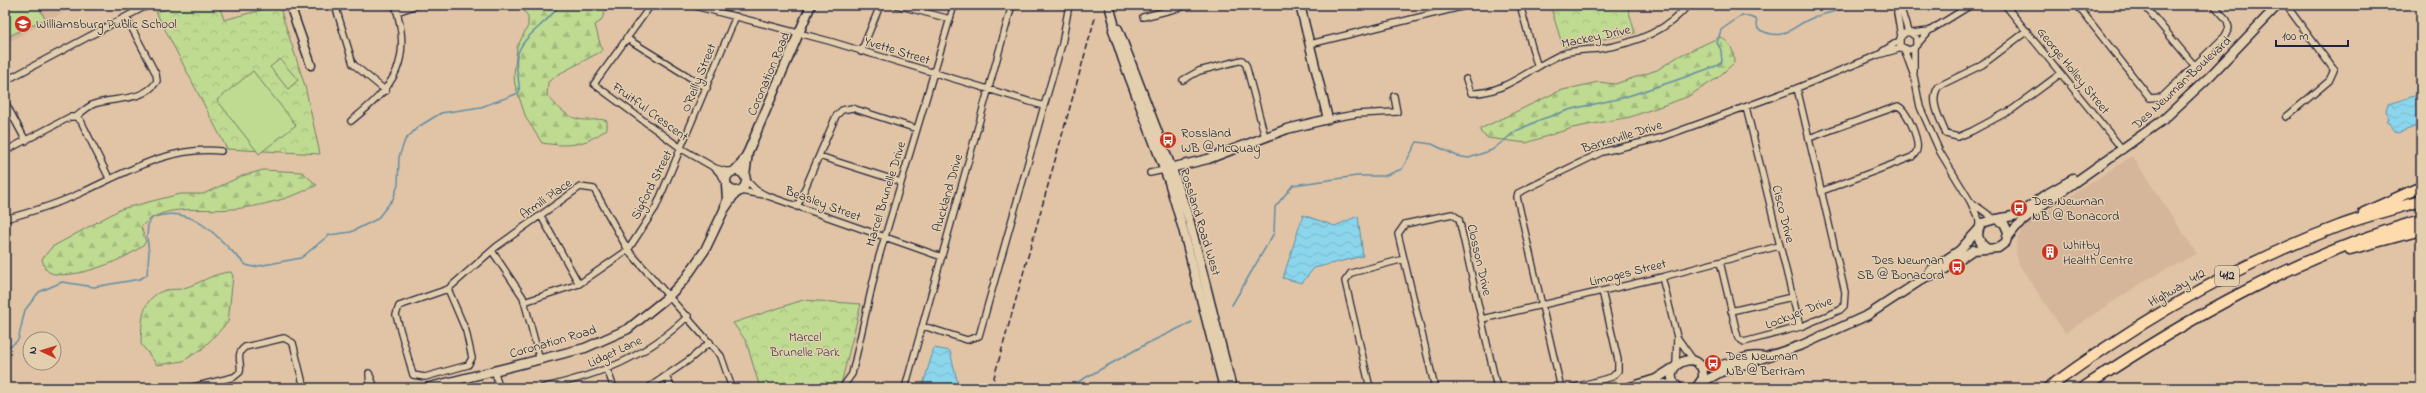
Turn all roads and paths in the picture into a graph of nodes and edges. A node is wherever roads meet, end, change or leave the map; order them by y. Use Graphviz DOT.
graph roads {
  1 [pos="148,5"];
  2 [pos="290,5"];
  3 [pos="335,5"];
  4 [pos="395,5"];
  5 [pos="417,5"];
  6 [pos="651,5"];
  7 [pos="691,5"];
  8 [pos="811,5"];
  9 [pos="883,5"];
  10 [pos="897,5"];
  11 [pos="954,5"];
  12 [pos="1012,5"];
  13 [pos="1069,5"];
  14 [pos="1109,5"];
  15 [pos="1190,5"];
  16 [pos="1300,5"];
  17 [pos="1469,5"];
  18 [pos="1520,5"];
  19 [pos="1688,5"];
  20 [pos="1971,5"];
  21 [pos="2005,5"];
  22 [pos="2077,5"];
  23 [pos="2144,5"];
  24 [pos="2214,5"];
  25 [pos="2278,5"];
  26 [pos="2286,5"];
  27 [pos="705,7"];
  28 [pos="397,12"];
  29 [pos="736,16"];
  30 [pos="126,17"];
  31 [pos="1143,17"];
  32 [pos="950,19"];
  33 [pos="1929,31"];
  34 [pos="2027,31"];
  35 [pos="799,33"];
  36 [pos="1910,33"];
  37 [pos="626,38"];
  38 [pos="1900,39"];
  39 [pos="1310,44"];
  40 [pos="1915,46"];
  41 [pos="1903,48"];
  42 [pos="861,52"];
  43 [pos="1878,54"];
  44 [pos="311,65"];
  45 [pos="1537,66"];
  46 [pos="2194,66"];
  47 [pos="934,74"];
  48 [pos="2060,74"];
  49 [pos="1914,76"];
  50 [pos="1466,79"];
  51 [pos="1183,80"];
  52 [pos="5,81"];
  53 [pos="707,88"];
  54 [pos="1797,88"];
  55 [pos="989,90"];
  56 [pos="386,91"];
  57 [pos="1394,96"];
  58 [pos="5,102"];
  59 [pos="1044,106"];
  60 [pos="1746,107"];
  61 [pos="76,117"];
  62 [pos="2286,117"];
  63 [pos="1328,119"];
  64 [pos="351,121"];
  65 [pos="917,129"];
  66 [pos="1265,137"];
  67 [pos="1809,138"];
  68 [pos="26,141"];
  69 [pos="682,149"];
  70 [pos="2123,150"];
  71 [pos="5,151"];
  72 [pos="221,151"];
  73 [pos="748,152"];
  74 [pos="819,156"];
  75 [pos="715,168"];
  76 [pos="2093,168"];
  77 [pos="1168,169"];
  78 [pos="734,171"];
  79 [pos="1150,173"];
  80 [pos="109,178"];
  81 [pos="746,178"];
  82 [pos="901,182"];
  83 [pos="726,184"];
  84 [pos="2421,187"];
  85 [pos="1822,190"];
  86 [pos="740,191"];
  87 [pos="765,195"];
  88 [pos="1970,201"];
  89 [pos="2421,201"];
  90 [pos="797,208"];
  91 [pos="724,210"];
  92 [pos="541,216"];
  93 [pos="5,219"];
  94 [pos="1995,219"];
  95 [pos="2421,220"];
  96 [pos="2340,225"];
  97 [pos="1979,228"];
  98 [pos="2421,230"];
  99 [pos="2008,237"];
  100 [pos="885,238"];
  101 [pos="1779,246"];
  102 [pos="1988,249"];
  103 [pos="628,250"];
  104 [pos="492,251"];
  105 [pos="2321,255"];
  106 [pos="942,257"];
  107 [pos="1404,260"];
  108 [pos="1720,262"];
  109 [pos="1662,277"];
  110 [pos="1926,277"];
  111 [pos="579,284"];
  112 [pos="448,289"];
  113 [pos="1602,291"];
  114 [pos="669,296"];
  115 [pos="1792,297"];
  116 [pos="524,302"];
  117 [pos="1540,304"];
  118 [pos="1731,311"];
  119 [pos="688,316"];
  120 [pos="1482,319"];
  121 [pos="922,326"];
  122 [pos="1800,327"];
  123 [pos="1677,337"];
  124 [pos="710,342"];
  125 [pos="1764,357"];
  126 [pos="540,360"];
  127 [pos="1696,363"];
  128 [pos="1676,366"];
  129 [pos="607,369"];
  130 [pos="495,372"];
  131 [pos="666,377"];
  132 [pos="439,386"];
  133 [pos="1699,386"];
  134 [pos="189,388"];
  135 [pos="304,388"];
  136 [pos="370,388"];
  137 [pos="375,388"];
  138 [pos="426,388"];
  139 [pos="499,388"];
  140 [pos="542,388"];
  141 [pos="614,388"];
  142 [pos="648,388"];
  143 [pos="672,388"];
  144 [pos="732,388"];
  145 [pos="842,388"];
  146 [pos="905,388"];
  147 [pos="1224,388"];
  148 [pos="1232,388"];
  149 [pos="1370,388"];
  150 [pos="1435,388"];
  151 [pos="1497,388"];
  152 [pos="1561,388"];
  153 [pos="1571,388"];
  154 [pos="1627,388"];
  155 [pos="1650,388"];
  156 [pos="1679,388"];
  157 [pos="2048,388"];
  158 [pos="2083,388"];
  1 -- 30 [label="street"];
  2 -- 44 [label="street"];
  3 -- 56 [label="street"];
  4 -- 28 [label="street"];
  5 -- 28 [label="street"];
  6 -- 37 [label="street, Fruitful Crescent"];
  7 -- 27 [label="street"];
  8 -- 35 [label="street, Coronation Road"];
  9 -- 42 [label="street"];
  10 -- 32 [label="street"];
  11 -- 32 [label="street, Marcel Brunelle Drive"];
  12 -- 55 [label="street, Auckland Drive"];
  13 -- 59 [label="street"];
  14 -- 77 [label="street, Rossland Road West"];
  15 -- 31 [label="street"];
  16 -- 39 [label="street"];
  17 -- 39 [label="street"];
  18 -- 45 [label="street"];
  19 -- 45 [label="street, Mackey Drive"];
  20 -- 33 [label="street"];
  21 -- 34 [label="street, George Holley Street"];
  22 -- 46 [label="street"];
  23 -- 46 [label="street"];
  24 -- 46 [label="street"];
  25 -- 70 [label="street, Des Newman Boulevard"];
  26 -- 62 [label="street"];
  27 -- 29 [label="street"];
  28 -- 56 [label="street"];
  29 -- 35 [label="street"];
  29 -- 53 [label="street, O'Reilly Street"];
  30 -- 52 [label="street"];
  30 -- 61 [label="street"];
  32 -- 47 [label="street, Marcel Brunelle Drive"];
  33 -- 36 [label="street"];
  33 -- 40 [label="street"];
  34 -- 48 [label="street, George Holley Street"];
  34 -- 48 [label="street"];
  35 -- 42 [label="street, Yvette Street"];
  35 -- 73 [label="street, Coronation Road"];
  36 -- 38 [label="street, Barkerville Drive"];
  36 -- 38 [label="street"];
  36 -- 40 [label="street"];
  37 -- 53 [label="street"];
  37 -- 69 [label="street, Fruitful Crescent"];
  38 -- 41 [label="street"];
  38 -- 43 [label="street, Barkerville Drive"];
  39 -- 63 [label="street"];
  40 -- 41 [label="street, Barkerville Drive"];
  40 -- 49 [label="street"];
  41 -- 43 [label="street, Barkerville Drive"];
  41 -- 49 [label="street"];
  42 -- 47 [label="street, Yvette Street"];
  43 -- 54 [label="street, Barkerville Drive"];
  45 -- 50 [label="street, Mackey Drive"];
  47 -- 55 [label="street, Yvette Street"];
  47 -- 65 [label="street, Marcel Brunelle Drive"];
  48 -- 70 [label="street, George Holley Street"];
  49 -- 88 [label="street"];
  51 -- 66 [label="street"];
  53 -- 69 [label="street, O'Reilly Street"];
  54 -- 60 [label="street, Barkerville Drive"];
  54 -- 67 [label="street, Lockyer Drive"];
  55 -- 59 [label="street, Yvette Street"];
  55 -- 106 [label="street, Auckland Drive"];
  56 -- 64 [label="street"];
  57 -- 63 [label="street"];
  58 -- 68 [label="street"];
  59 -- 121 [label="street"];
  60 -- 101 [label="street, Cisco Drive"];
  60 -- 117 [label="street, Barkerville Drive"];
  61 -- 68 [label="street"];
  61 -- 80 [label="street"];
  63 -- 66 [label="street"];
  65 -- 74 [label="street"];
  65 -- 82 [label="street, Marcel Brunelle Drive"];
  66 -- 77 [label="street"];
  67 -- 85 [label="street, Lockyer Drive"];
  67 -- 85 [label="street"];
  68 -- 71 [label="street"];
  69 -- 75 [label="street, Fruitful Crescent"];
  69 -- 103 [label="street, Sigford Street"];
  70 -- 76 [label="street, Des Newman Boulevard"];
  72 -- 80 [label="street"];
  73 -- 78 [label="street, Coronation Road"];
  73 -- 81 [label="street, Coronation Road"];
  74 -- 82 [label="street"];
  74 -- 90 [label="street"];
  75 -- 78 [label="street, Fruitful Crescent"];
  75 -- 83 [label="street, Fruitful Crescent"];
  76 -- 94 [label="street, Des Newman Boulevard"];
  76 -- 99 [label="street, Des Newman Boulevard"];
  77 -- 79 [label="street"];
  77 -- 147 [label="street, Rossland Road West"];
  77 -- 148 [label="street, Rossland Road West"];
  78 -- 81 [label="street"];
  78 -- 83 [label="street"];
  80 -- 93 [label="street"];
  81 -- 86 [label="street"];
  81 -- 87 [label="street, Beasley Street"];
  82 -- 100 [label="street, Marcel Brunelle Drive"];
  83 -- 86 [label="street"];
  83 -- 91 [label="street, Coronation Road"];
  84 -- 96 [label="highway"];
  85 -- 122 [label="street, Lockyer Drive"];
  86 -- 87 [label="street, Beasley Street"];
  86 -- 91 [label="street, Coronation Road"];
  87 -- 90 [label="street, Beasley Street"];
  88 -- 94 [label="street"];
  88 -- 97 [label="street"];
  89 -- 96 [label="highway, Highway 412 / 412"];
  90 -- 100 [label="street, Beasley Street"];
  91 -- 114 [label="street, Coronation Road"];
  92 -- 103 [label="street, Armili Place"];
  92 -- 104 [label="street, Armili Place"];
  92 -- 111 [label="street"];
  94 -- 97 [label="street"];
  94 -- 99 [label="street"];
  95 -- 105 [label="highway, 412"];
  96 -- 157 [label="highway, Highway 412 / 412"];
  97 -- 102 [label="street"];
  97 -- 110 [label="street"];
  98 -- 105 [label="highway"];
  99 -- 102 [label="street"];
  100 -- 106 [label="street, Beasley Street"];
  100 -- 145 [label="street, Marcel Brunelle Drive"];
  101 -- 108 [label="street, Limoges Street"];
  101 -- 115 [label="street, Cisco Drive"];
  102 -- 110 [label="street"];
  103 -- 111 [label="street"];
  103 -- 114 [label="street, Armili Place"];
  104 -- 112 [label="street, Armili Place"];
  104 -- 116 [label="street"];
  105 -- 158 [label="highway, 412"];
  106 -- 121 [label="street, Auckland Drive"];
  107 -- 120 [label="street, Closson Drive"];
  107 -- 149 [label="street"];
  107 -- 150 [label="street, Closson Drive"];
  108 -- 109 [label="street, Limoges Street"];
  108 -- 118 [label="street, Lockyer Drive"];
  109 -- 113 [label="street, Limoges Street"];
  109 -- 123 [label="street"];
  110 -- 125 [label="street"];
  111 -- 116 [label="street"];
  112 -- 112 [label="street, Armili Place"];
  113 -- 117 [label="street, Limoges Street"];
  113 -- 153 [label="street"];
  114 -- 119 [label="street, Armili Place"];
  114 -- 126 [label="street, Coronation Road"];
  115 -- 118 [label="street"];
  115 -- 122 [label="street, Cisco Drive"];
  116 -- 126 [label="street"];
  117 -- 120 [label="street, Limoges Street"];
  117 -- 152 [label="street, Barkerville Drive"];
  118 -- 122 [label="street, Lockyer Drive"];
  119 -- 124 [label="street, Armili Place"];
  119 -- 129 [label="street, Lidget Lane"];
  120 -- 151 [label="street, Closson Drive"];
  121 -- 146 [label="street, Auckland Drive"];
  123 -- 127 [label="street"];
  123 -- 128 [label="street"];
  124 -- 131 [label="street"];
  124 -- 144 [label="street, Armili Place"];
  125 -- 127 [label="street"];
  125 -- 133 [label="street"];
  126 -- 130 [label="street, Coronation Road"];
  127 -- 128 [label="street"];
  127 -- 133 [label="street"];
  128 -- 154 [label="street"];
  128 -- 156 [label="street"];
  129 -- 140 [label="street, Lidget Lane"];
  129 -- 141 [label="street"];
  130 -- 132 [label="street, Coronation Road"];
  130 -- 139 [label="street"];
  131 -- 142 [label="street"];
  131 -- 143 [label="street"];
  132 -- 138 [label="street, Coronation Road"];
  134 -- 135 [label="street"];
  136 -- 137 [label="street"];
  155 -- 156 [label="street"];
}
